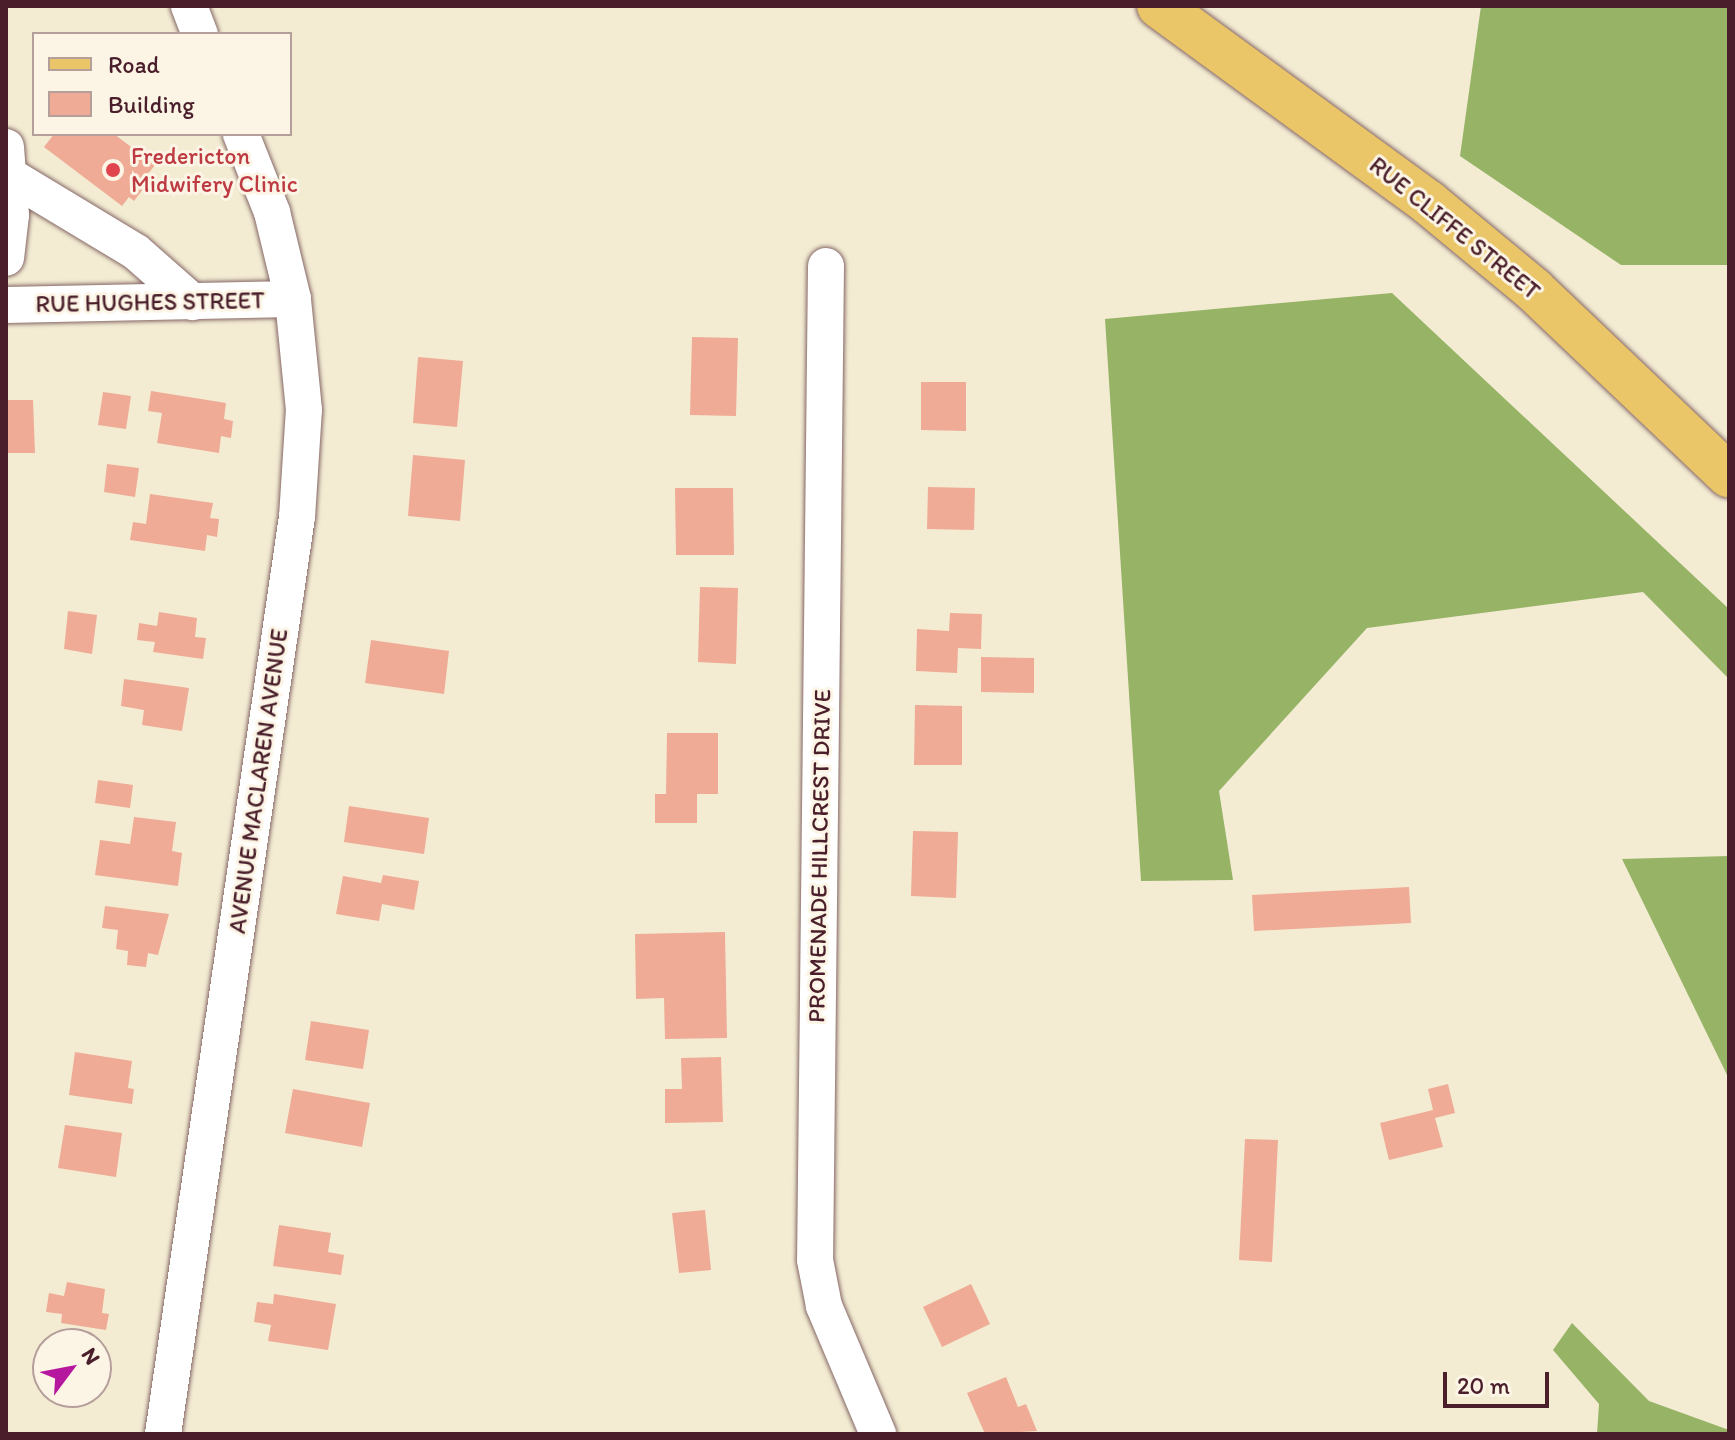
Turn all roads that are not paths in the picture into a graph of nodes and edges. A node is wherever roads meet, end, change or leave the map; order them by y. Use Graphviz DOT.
graph roads {
  1 [pos="189,6"];
  2 [pos="1159,6"];
  3 [pos="199,32"];
  4 [pos="242,136"];
  5 [pos="8,162"];
  6 [pos="6,258"];
  7 [pos="826,266"];
  8 [pos="293,299"];
  9 [pos="193,302"];
  10 [pos="6,305"];
  11 [pos="1729,476"];
  12 [pos="163,1434"];
  13 [pos="878,1434"];
  1 -- 3 [label="street"];
  2 -- 11 [label="main road, RUE CLIFFE STREET"];
  4 -- 8 [label="street, AVENUE MACLAREN AVENUE"];
  5 -- 6 [label="street"];
  5 -- 9 [label="street"];
  7 -- 13 [label="street, PROMENADE HILLCREST DRIVE"];
  8 -- 9 [label="street, RUE HUGHES STREET"];
  8 -- 12 [label="street, AVENUE MACLAREN AVENUE"];
  9 -- 10 [label="street, RUE HUGHES STREET"];
}
